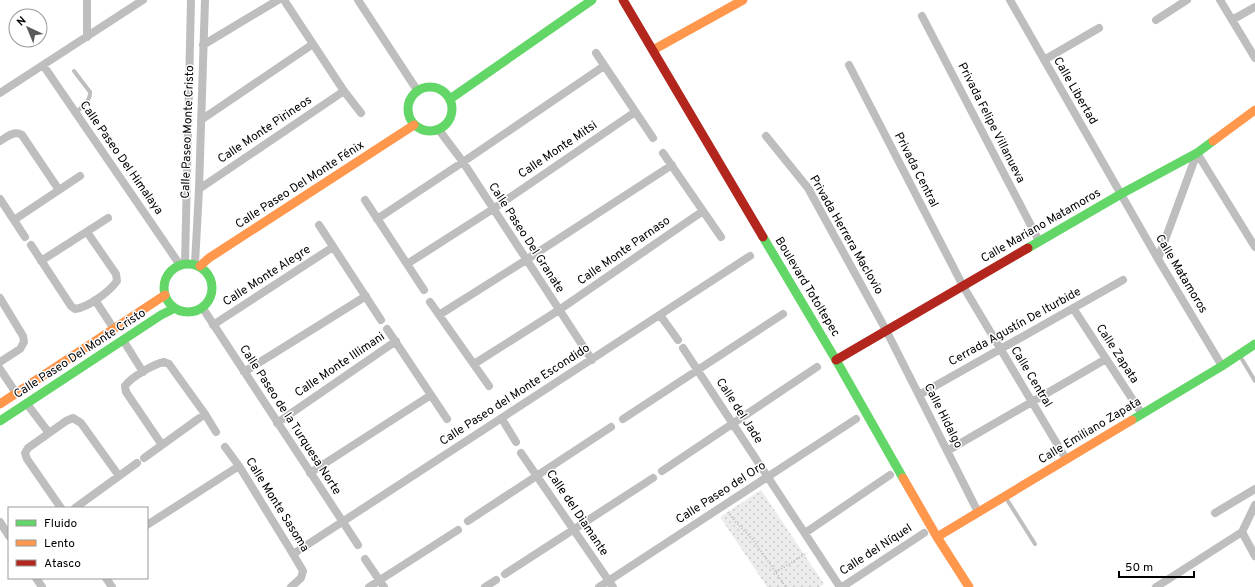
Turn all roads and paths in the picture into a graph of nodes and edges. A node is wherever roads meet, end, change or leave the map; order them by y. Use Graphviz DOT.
graph roads {
  1 [pos="86,0"];
  2 [pos="143,0"];
  3 [pos="191,0"];
  4 [pos="204,0"];
  5 [pos="278,0"];
  6 [pos="284,0"];
  7 [pos="358,0"];
  8 [pos="592,0"];
  9 [pos="623,0"];
  10 [pos="743,0"];
  11 [pos="1187,0"];
  12 [pos="1220,0"];
  13 [pos="1012,1"];
  14 [pos="1255,7"];
  15 [pos="922,16"];
  16 [pos="1156,20"];
  17 [pos="1232,20"];
  18 [pos="1099,28"];
  19 [pos="86,37"];
  20 [pos="313,44"];
  21 [pos="203,45"];
  22 [pos="653,50"];
  23 [pos="596,53"];
  24 [pos="1255,58"];
  25 [pos="1044,60"];
  26 [pos="43,65"];
  27 [pos="849,65"];
  28 [pos="604,66"];
  29 [pos="74,71"];
  30 [pos="418,90"];
  31 [pos="344,91"];
  32 [pos="0,93"];
  33 [pos="450,98"];
  34 [pos="1255,110"];
  35 [pos="636,112"];
  36 [pos="76,113"];
  37 [pos="361,113"];
  38 [pos="201,120"];
  39 [pos="414,125"];
  40 [pos="439,130"];
  41 [pos="766,136"];
  42 [pos="1,138"];
  43 [pos="653,138"];
  44 [pos="663,153"];
  45 [pos="1197,153"];
  46 [pos="463,162"];
  47 [pos="672,165"];
  48 [pos="80,176"];
  49 [pos="199,189"];
  50 [pos="59,190"];
  51 [pos="1120,194"];
  52 [pos="0,199"];
  53 [pos="365,200"];
  54 [pos="493,209"];
  55 [pos="703,212"];
  56 [pos="108,218"];
  57 [pos="377,219"];
  58 [pos="14,220"];
  59 [pos="319,225"];
  60 [pos="87,232"];
  61 [pos="25,237"];
  62 [pos="721,237"];
  63 [pos="1039,241"];
  64 [pos="31,245"];
  65 [pos="333,247"];
  66 [pos="1255,247"];
  67 [pos="750,256"];
  68 [pos="1158,259"];
  69 [pos="526,260"];
  70 [pos="41,261"];
  71 [pos="182,264"];
  72 [pos="407,264"];
  73 [pos="197,265"];
  74 [pos="1123,280"];
  75 [pos="963,286"];
  76 [pos="424,290"];
  77 [pos="165,295"];
  78 [pos="366,296"];
  79 [pos="0,298"];
  80 [pos="96,300"];
  81 [pos="430,302"];
  82 [pos="174,308"];
  83 [pos="202,308"];
  84 [pos="1073,308"];
  85 [pos="559,310"];
  86 [pos="783,314"];
  87 [pos="439,315"];
  88 [pos="660,315"];
  89 [pos="382,320"];
  90 [pos="213,325"];
  91 [pos="387,328"];
  92 [pos="114,329"];
  93 [pos="886,330"];
  94 [pos="123,340"];
  95 [pos="678,340"];
  96 [pos="396,342"];
  97 [pos="1255,344"];
  98 [pos="683,348"];
  99 [pos="1000,349"];
  100 [pos="1239,354"];
  101 [pos="1106,359"];
  102 [pos="592,360"];
  103 [pos="836,360"];
  104 [pos="0,362"];
  105 [pos="474,364"];
  106 [pos="1222,366"];
  107 [pos="817,367"];
  108 [pos="0,369"];
  109 [pos="698,371"];
  110 [pos="143,372"];
  111 [pos="244,372"];
  112 [pos="1255,381"];
  113 [pos="489,386"];
  114 [pos="16,393"];
  115 [pos="431,395"];
  116 [pos="919,395"];
  117 [pos="1032,401"];
  118 [pos="0,404"];
  119 [pos="26,404"];
  120 [pos="205,414"];
  121 [pos="1142,414"];
  122 [pos="447,419"];
  123 [pos="502,419"];
  124 [pos="624,419"];
  125 [pos="856,419"];
  126 [pos="0,421"];
  127 [pos="277,423"];
  128 [pos="733,424"];
  129 [pos="611,427"];
  130 [pos="216,432"];
  131 [pos="49,433"];
  132 [pos="516,442"];
  133 [pos="162,445"];
  134 [pos="225,447"];
  135 [pos="947,451"];
  136 [pos="521,453"];
  137 [pos="1066,459"];
  138 [pos="239,466"];
  139 [pos="662,471"];
  140 [pos="310,473"];
  141 [pos="119,476"];
  142 [pos="537,476"];
  143 [pos="890,476"];
  144 [pos="768,477"];
  145 [pos="653,478"];
  146 [pos="1255,489"];
  147 [pos="1005,496"];
  148 [pos="1255,505"];
  149 [pos="724,506"];
  150 [pos="60,507"];
  151 [pos="76,507"];
  152 [pos="978,512"];
  153 [pos="1215,513"];
  154 [pos="0,522"];
  155 [pos="342,522"];
  156 [pos="468,522"];
  157 [pos="148,524"];
  158 [pos="573,529"];
  159 [pos="458,530"];
  160 [pos="1242,532"];
  161 [pos="805,533"];
  162 [pos="924,533"];
  163 [pos="8,534"];
  164 [pos="937,537"];
  165 [pos="1035,544"];
  166 [pos="358,545"];
  167 [pos="815,548"];
  168 [pos="293,554"];
  169 [pos="1255,556"];
  170 [pos="365,559"];
  171 [pos="776,572"];
  172 [pos="505,574"];
  173 [pos="496,580"];
  174 [pos="382,584"];
  175 [pos="611,584"];
  176 [pos="291,587"];
  177 [pos="369,587"];
  178 [pos="485,587"];
  179 [pos="599,587"];
  180 [pos="786,587"];
  181 [pos="841,587"];
  182 [pos="969,587"];
  183 [pos="1156,587"];
  1 -- 19 [label="street"];
  2 -- 19 [label="street"];
  3 -- 71 [label="street, Calle Paseo Monte Cristo"];
  4 -- 21 [label="street, Calle Paseo Monte Cristo"];
  5 -- 21 [label="street"];
  6 -- 20 [label="street"];
  7 -- 30 [label="street"];
  8 -- 33 [label="street"];
  9 -- 22 [label="street, Boulevard Totoltepec"];
  10 -- 22 [label="street"];
  11 -- 16 [label="street"];
  12 -- 17 [label="street"];
  13 -- 25 [label="street, Calle Libertad"];
  14 -- 17 [label="street"];
  15 -- 63 [label="street, Privada Felipe Villanueva"];
  17 -- 24 [label="street"];
  18 -- 25 [label="street"];
  19 -- 26 [label="street"];
  20 -- 31 [label="street"];
  20 -- 38 [label="street"];
  21 -- 38 [label="street, Calle Paseo Monte Cristo"];
  22 -- 103 [label="street, Boulevard Totoltepec"];
  23 -- 28 [label="street"];
  25 -- 51 [label="street, Calle Libertad"];
  26 -- 32 [label="street"];
  26 -- 36 [label="street, Calle Paseo Del Himalaya"];
  27 -- 75 [label="street, Privada Central"];
  28 -- 35 [label="street"];
  28 -- 46 [label="street"];
  29 -- 36 [label="lane"];
  30 -- 33 [label="street"];
  30 -- 39 [label="street"];
  31 -- 37 [label="street"];
  31 -- 49 [label="street, Calle Monte Pirineos"];
  33 -- 40 [label="street"];
  34 -- 45 [label="street, Calle Mariano Matamoros"];
  35 -- 43 [label="street"];
  35 -- 54 [label="street, Calle Monte Mitsi"];
  36 -- 71 [label="street, Calle Paseo Del Himalaya"];
  38 -- 49 [label="street, Calle Paseo Monte Cristo"];
  39 -- 40 [label="street"];
  39 -- 73 [label="street, Calle Paseo Del Monte Fénix"];
  40 -- 46 [label="street, Calle Paseo Del Granate"];
  41 -- 93 [label="street, Privada Herrera Maclovio"];
  42 -- 50 [label="street"];
  44 -- 47 [label="street"];
  45 -- 51 [label="street, Calle Mariano Matamoros"];
  45 -- 66 [label="street"];
  45 -- 68 [label="street"];
  46 -- 54 [label="street, Calle Paseo Del Granate"];
  46 -- 57 [label="street"];
  47 -- 55 [label="street"];
  47 -- 69 [label="street"];
  48 -- 50 [label="street"];
  49 -- 73 [label="street, Calle Paseo Monte Cristo"];
  50 -- 58 [label="street"];
  51 -- 63 [label="street, Calle Mariano Matamoros"];
  51 -- 68 [label="street, Calle Matamoros"];
  52 -- 58 [label="street"];
  53 -- 57 [label="street"];
  54 -- 69 [label="street, Calle Paseo Del Granate"];
  54 -- 72 [label="street, Calle Monte Mitsi"];
  55 -- 62 [label="street"];
  55 -- 85 [label="street, Calle Monte Parnaso"];
  56 -- 60 [label="street"];
  57 -- 72 [label="street"];
  58 -- 61 [label="street"];
  59 -- 65 [label="street"];
  60 -- 70 [label="street"];
  60 -- 80 [label="street"];
  63 -- 75 [label="street, Calle Mariano Matamoros"];
  64 -- 70 [label="street"];
  65 -- 78 [label="street"];
  65 -- 90 [label="street, Calle Monte Alegre"];
  67 -- 88 [label="street, Calle Paseo del Monte Escondido"];
  68 -- 106 [label="street, Calle Matamoros"];
  69 -- 85 [label="street, Calle Paseo Del Granate"];
  69 -- 87 [label="street"];
  70 -- 80 [label="street"];
  71 -- 73 [label="street"];
  71 -- 77 [label="street"];
  72 -- 76 [label="street"];
  73 -- 83 [label="street"];
  74 -- 84 [label="street, Cerrada Agustín De Iturbide"];
  75 -- 93 [label="street, Calle Mariano Matamoros"];
  75 -- 99 [label="street, Calle Central"];
  77 -- 82 [label="street"];
  77 -- 92 [label="street, Calle Paseo Del Monte Cristo"];
  78 -- 89 [label="street"];
  78 -- 111 [label="street"];
  79 -- 104 [label="street"];
  80 -- 92 [label="street"];
  81 -- 87 [label="street"];
  82 -- 83 [label="street"];
  82 -- 94 [label="street, Calle Paseo Del Monte Cristo"];
  83 -- 90 [label="street, Calle Paseo de la Turquesa Norte"];
  84 -- 99 [label="street, Cerrada Agustín De Iturbide"];
  84 -- 101 [label="street, Calle Zapata"];
  85 -- 102 [label="street, Calle Paseo Del Granate"];
  85 -- 105 [label="street, Calle Monte Parnaso"];
  86 -- 109 [label="street"];
  87 -- 105 [label="street"];
  88 -- 95 [label="street"];
  88 -- 102 [label="street, Calle Paseo del Monte Escondido"];
  90 -- 111 [label="street, Calle Paseo de la Turquesa Norte"];
  91 -- 96 [label="street"];
  92 -- 114 [label="street, Calle Paseo Del Monte Cristo"];
  93 -- 103 [label="street, Calle Mariano Matamoros"];
  93 -- 116 [label="street, Calle Hidalgo"];
  94 -- 110 [label="street"];
  94 -- 119 [label="street, Calle Paseo Del Monte Cristo"];
  96 -- 115 [label="street"];
  96 -- 127 [label="street, Calle Monte Illimani"];
  97 -- 100 [label="street, Calle Emiliano Zapata"];
  98 -- 109 [label="street, Calle del Jade"];
  99 -- 116 [label="street, Cerrada Agustín De Iturbide"];
  99 -- 117 [label="street, Calle Central"];
  100 -- 106 [label="street, Calle Emiliano Zapata"];
  100 -- 112 [label="lane"];
  101 -- 117 [label="street"];
  101 -- 121 [label="street, Calle Zapata"];
  102 -- 123 [label="street, Calle Paseo del Monte Escondido"];
  103 -- 164 [label="street, Boulevard Totoltepec"];
  105 -- 113 [label="street"];
  106 -- 121 [label="street, Calle Emiliano Zapata"];
  107 -- 128 [label="street"];
  108 -- 114 [label="street"];
  109 -- 124 [label="street"];
  109 -- 128 [label="street, Calle del Jade"];
  110 -- 120 [label="street"];
  110 -- 133 [label="street"];
  111 -- 127 [label="street, Calle Paseo de la Turquesa Norte"];
  114 -- 118 [label="street, Calle Paseo Del Monte Cristo"];
  115 -- 122 [label="street"];
  115 -- 140 [label="street"];
  116 -- 135 [label="street, Calle Hidalgo"];
  117 -- 135 [label="street"];
  117 -- 137 [label="street, Calle Central"];
  119 -- 126 [label="street, Calle Paseo Del Monte Cristo"];
  119 -- 131 [label="street"];
  120 -- 130 [label="street"];
  120 -- 133 [label="street"];
  121 -- 137 [label="street, Calle Emiliano Zapata"];
  123 -- 132 [label="street"];
  123 -- 155 [label="street, Calle Paseo del Monte Escondido"];
  125 -- 144 [label="street, Calle Paseo del Oro"];
  127 -- 140 [label="street, Calle Paseo de la Turquesa Norte"];
  128 -- 139 [label="street"];
  128 -- 144 [label="street, Calle del Jade"];
  129 -- 142 [label="street"];
  131 -- 141 [label="street"];
  131 -- 150 [label="street"];
  133 -- 141 [label="street"];
  134 -- 138 [label="street, Calle Monte Sasoma"];
  135 -- 152 [label="street, Calle Hidalgo"];
  136 -- 142 [label="street, Calle del Diamante"];
  137 -- 147 [label="street, Calle Emiliano Zapata"];
  138 -- 157 [label="street"];
  138 -- 168 [label="street, Calle Monte Sasoma"];
  140 -- 155 [label="street, Calle Paseo de la Turquesa Norte"];
  141 -- 151 [label="street"];
  142 -- 156 [label="street"];
  142 -- 158 [label="street, Calle del Diamante"];
  143 -- 161 [label="street"];
  144 -- 149 [label="street, Calle Paseo del Oro"];
  144 -- 161 [label="street, Calle del Jade"];
  145 -- 158 [label="street"];
  146 -- 153 [label="street"];
  147 -- 152 [label="street, Calle Emiliano Zapata"];
  147 -- 165 [label="lane"];
  148 -- 160 [label="street"];
  149 -- 171 [label="path"];
  149 -- 175 [label="street, Calle Paseo del Oro"];
  152 -- 164 [label="street, Calle Emiliano Zapata"];
  154 -- 163 [label="street"];
  155 -- 166 [label="street, Calle Paseo de la Turquesa Norte"];
  155 -- 168 [label="street, Calle Paseo del Monte Escondido"];
  158 -- 172 [label="street"];
  158 -- 175 [label="street, Calle del Diamante"];
  159 -- 174 [label="street"];
  160 -- 169 [label="street"];
  160 -- 183 [label="street"];
  161 -- 167 [label="street, Calle del Jade"];
  162 -- 181 [label="street, Calle del Níquel"];
  164 -- 182 [label="street, Boulevard Totoltepec"];
  167 -- 171 [label="path"];
  167 -- 181 [label="street, Calle del Jade"];
  168 -- 176 [label="street, Calle Monte Sasoma"];
  170 -- 174 [label="street"];
  171 -- 180 [label="path"];
  173 -- 178 [label="street"];
  174 -- 177 [label="street"];
  175 -- 179 [label="street, Calle Paseo del Oro"];
}
